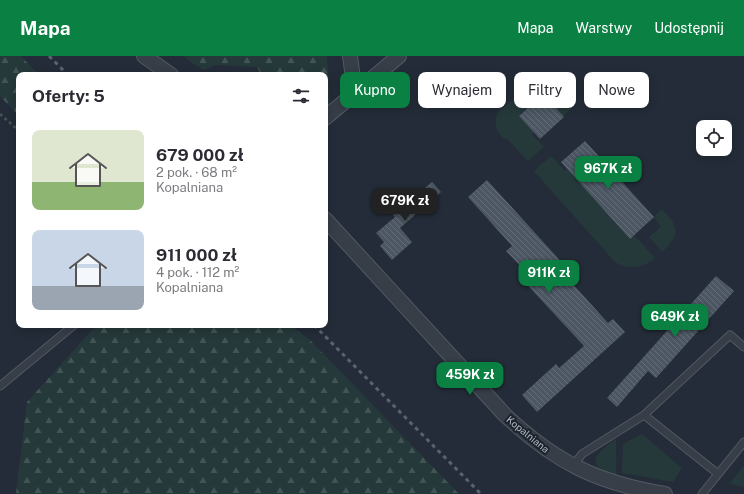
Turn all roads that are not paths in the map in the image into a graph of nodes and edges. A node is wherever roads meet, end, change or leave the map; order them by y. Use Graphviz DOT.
graph roads {
  1 [pos="144,56"];
  2 [pos="350,56"];
  3 [pos="399,56"];
  4 [pos="167,72"];
  5 [pos="352,72"];
  6 [pos="380,72"];
  7 [pos="340,106"];
  8 [pos="328,116"];
  9 [pos="328,222"];
  10 [pos="70,328"];
  11 [pos="744,347"];
  12 [pos="0,386"];
  13 [pos="644,414"];
  14 [pos="744,442"];
  15 [pos="573,466"];
  16 [pos="717,473"];
  17 [pos="665,494"];
  18 [pos="702,494"];
  1 -- 4 [label="street"];
  2 -- 5 [label="street"];
  3 -- 6 [label="street"];
  7 -- 8 [label="street"];
  9 -- 15 [label="street, Kopalniana"];
  10 -- 12 [label="lane"];
  11 -- 13 [label="lane"];
  13 -- 15 [label="lane"];
  13 -- 16 [label="lane"];
  14 -- 16 [label="lane"];
  15 -- 17 [label="street, Kopalniana"];
  16 -- 18 [label="lane"];
}
